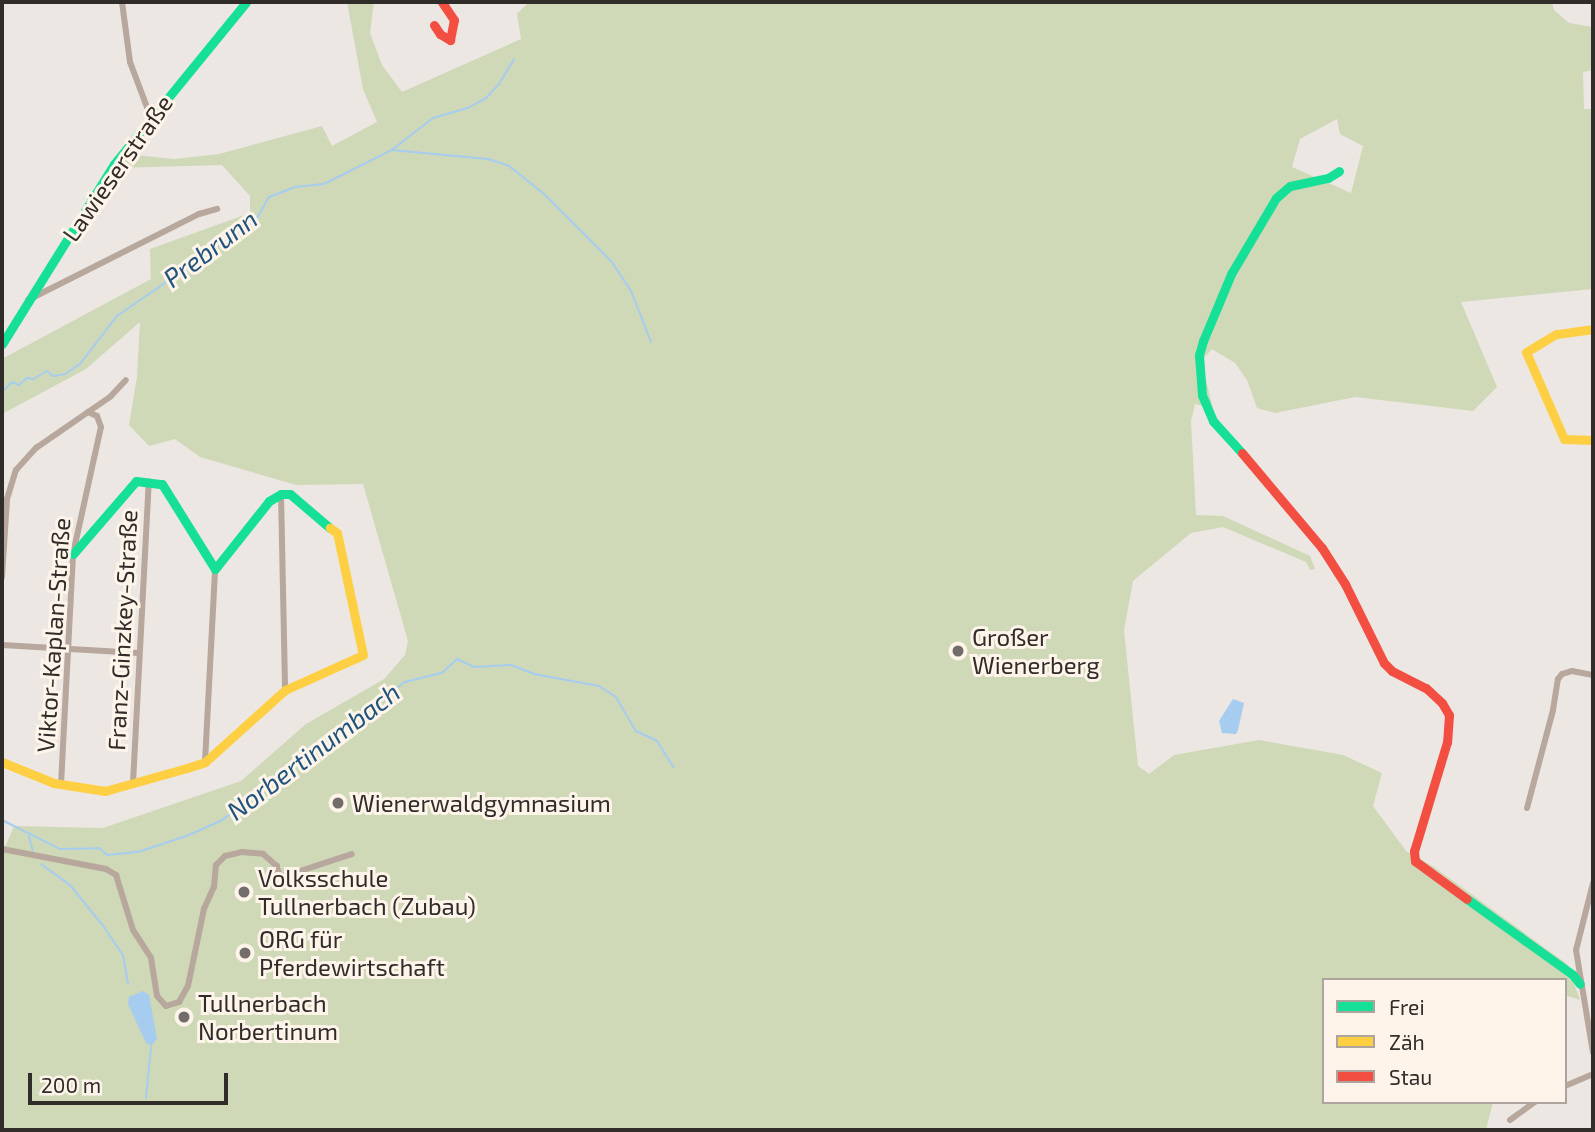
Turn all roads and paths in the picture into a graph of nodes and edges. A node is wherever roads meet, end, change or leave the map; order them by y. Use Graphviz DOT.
graph roads {
  1 [pos="121,2"];
  2 [pos="246,2"];
  3 [pos="442,2"];
  4 [pos="433,26"];
  5 [pos="151,118"];
  6 [pos="1339,171"];
  7 [pos="217,209"];
  8 [pos="29,300"];
  9 [pos="1593,329"];
  10 [pos="2,344"];
  11 [pos="126,380"];
  12 [pos="88,412"];
  13 [pos="1593,440"];
  14 [pos="149,481"];
  15 [pos="281,494"];
  16 [pos="73,554"];
  17 [pos="215,569"];
  18 [pos="2,577"];
  19 [pos="2,645"];
  20 [pos="70,649"];
  21 [pos="139,653"];
  22 [pos="1593,675"];
  23 [pos="285,690"];
  24 [pos="2,762"];
  25 [pos="205,762"];
  26 [pos="133,783"];
  27 [pos="61,785"];
  28 [pos="1527,808"];
  29 [pos="2,849"];
  30 [pos="352,853"];
  31 [pos="277,866"];
  32 [pos="274,878"];
  33 [pos="1593,883"];
  34 [pos="1580,984"];
  35 [pos="1593,1053"];
  36 [pos="1593,1074"];
  37 [pos="1567,1085"];
  38 [pos="1532,1104"];
  39 [pos="1510,1120"];
  1 -- 5 [label="street"];
  2 -- 5 [label="street, Lawieserstraße"];
  3 -- 4 [label="street"];
  5 -- 8 [label="street, Lawieserstraße"];
  6 -- 34 [label="street"];
  7 -- 8 [label="street"];
  8 -- 10 [label="street, Lawieserstraße"];
  9 -- 13 [label="street"];
  11 -- 12 [label="street"];
  12 -- 16 [label="street, Viktor-Kaplan-Straße"];
  12 -- 18 [label="street"];
  14 -- 16 [label="street"];
  14 -- 17 [label="street"];
  14 -- 21 [label="street, Franz-Ginzkey-Straße"];
  15 -- 17 [label="street"];
  15 -- 23 [label="street"];
  15 -- 23 [label="street"];
  16 -- 20 [label="street, Viktor-Kaplan-Straße"];
  17 -- 25 [label="street"];
  19 -- 20 [label="street"];
  20 -- 21 [label="street"];
  20 -- 27 [label="street, Viktor-Kaplan-Straße"];
  21 -- 26 [label="street, Franz-Ginzkey-Straße"];
  22 -- 28 [label="street"];
  23 -- 25 [label="street"];
  24 -- 27 [label="street"];
  25 -- 26 [label="street"];
  26 -- 27 [label="street"];
  29 -- 31 [label="street"];
  30 -- 31 [label="street"];
  31 -- 32 [label="street"];
  33 -- 34 [label="street"];
  34 -- 35 [label="street"];
  36 -- 37 [label="street"];
  38 -- 39 [label="street"];
}
